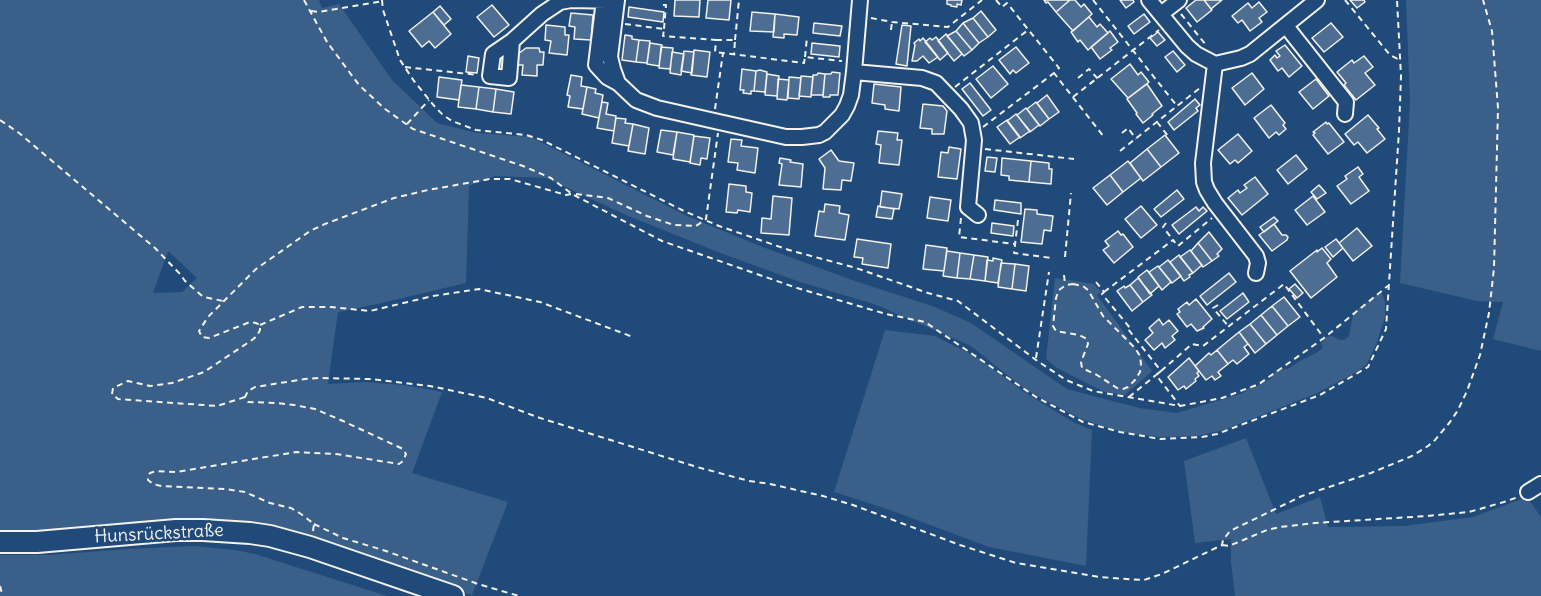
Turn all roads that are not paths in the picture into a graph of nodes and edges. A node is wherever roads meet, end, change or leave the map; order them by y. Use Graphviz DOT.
graph roads {
  1 [pos="1149,0"];
  2 [pos="1317,0"];
  3 [pos="610,1"];
  4 [pos="1177,2"];
  5 [pos="863,5"];
  6 [pos="1165,19"];
  7 [pos="1286,26"];
  8 [pos="1210,61"];
  9 [pos="854,67"];
  10 [pos="490,76"];
  11 [pos="618,83"];
  12 [pos="1345,114"];
  13 [pos="978,215"];
  14 [pos="1256,273"];
  15 [pos="1541,484"];
  16 [pos="1528,492"];
  17 [pos="0,542"];
  18 [pos="453,596"];
  1 -- 6 [label="street"];
  2 -- 7 [label="street"];
  3 -- 10 [label="street"];
  3 -- 11 [label="street"];
  3 -- 11 [label="street"];
  4 -- 6 [label="street"];
  5 -- 9 [label="street"];
  6 -- 8 [label="street"];
  7 -- 8 [label="street"];
  7 -- 12 [label="street"];
  8 -- 14 [label="street"];
  9 -- 11 [label="street"];
  9 -- 13 [label="street"];
  15 -- 16 [label="street"];
  17 -- 18 [label="main road, Hunsrückstraße"];
}
